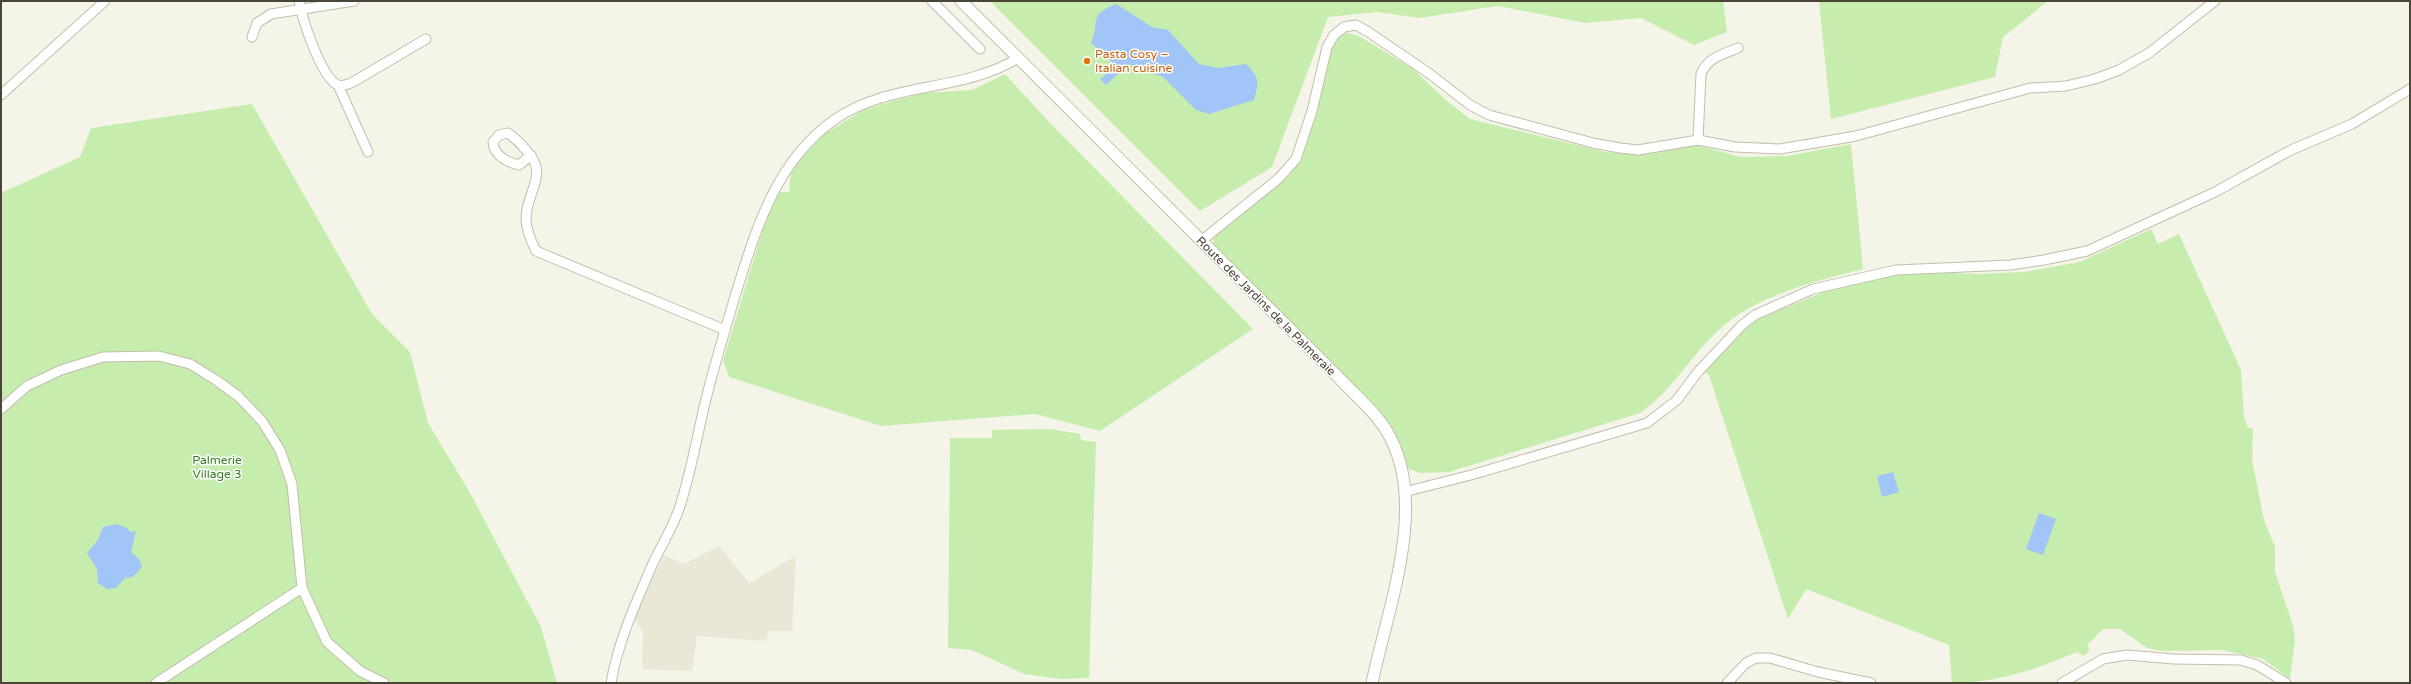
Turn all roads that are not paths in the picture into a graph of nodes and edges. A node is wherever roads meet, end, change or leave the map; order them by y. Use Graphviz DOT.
graph roads {
  1 [pos="105,1"];
  2 [pos="354,1"];
  3 [pos="932,1"];
  4 [pos="961,1"];
  5 [pos="2215,1"];
  6 [pos="300,5"];
  7 [pos="252,36"];
  8 [pos="426,39"];
  9 [pos="1738,48"];
  10 [pos="980,49"];
  11 [pos="1018,58"];
  12 [pos="338,84"];
  13 [pos="2410,89"];
  14 [pos="1,95"];
  15 [pos="1698,140"];
  16 [pos="368,152"];
  17 [pos="531,155"];
  18 [pos="1200,241"];
  19 [pos="725,330"];
  20 [pos="1,409"];
  21 [pos="1404,492"];
  22 [pos="302,588"];
  23 [pos="156,683"];
  24 [pos="384,683"];
  25 [pos="611,683"];
  26 [pos="1372,683"];
  27 [pos="1727,683"];
  28 [pos="1871,683"];
  29 [pos="2062,683"];
  30 [pos="2286,683"];
  1 -- 14 [label="street"];
  2 -- 6 [label="street"];
  3 -- 10 [label="street"];
  4 -- 11 [label="street, Route des Jardins de la Palmeraie"];
  5 -- 15 [label="street"];
  6 -- 7 [label="street"];
  6 -- 12 [label="street"];
  8 -- 12 [label="street"];
  9 -- 15 [label="street"];
  11 -- 18 [label="street, Route des Jardins de la Palmeraie"];
  11 -- 19 [label="street"];
  12 -- 16 [label="street"];
  13 -- 21 [label="street"];
  15 -- 18 [label="street"];
  17 -- 19 [label="street"];
  18 -- 21 [label="street, Route des Jardins de la Palmeraie"];
  19 -- 25 [label="street"];
  20 -- 22 [label="street"];
  21 -- 26 [label="street, Route des Jardins de la Palmeraie"];
  22 -- 23 [label="street"];
  22 -- 24 [label="street"];
  27 -- 28 [label="street"];
  29 -- 30 [label="street"];
}
